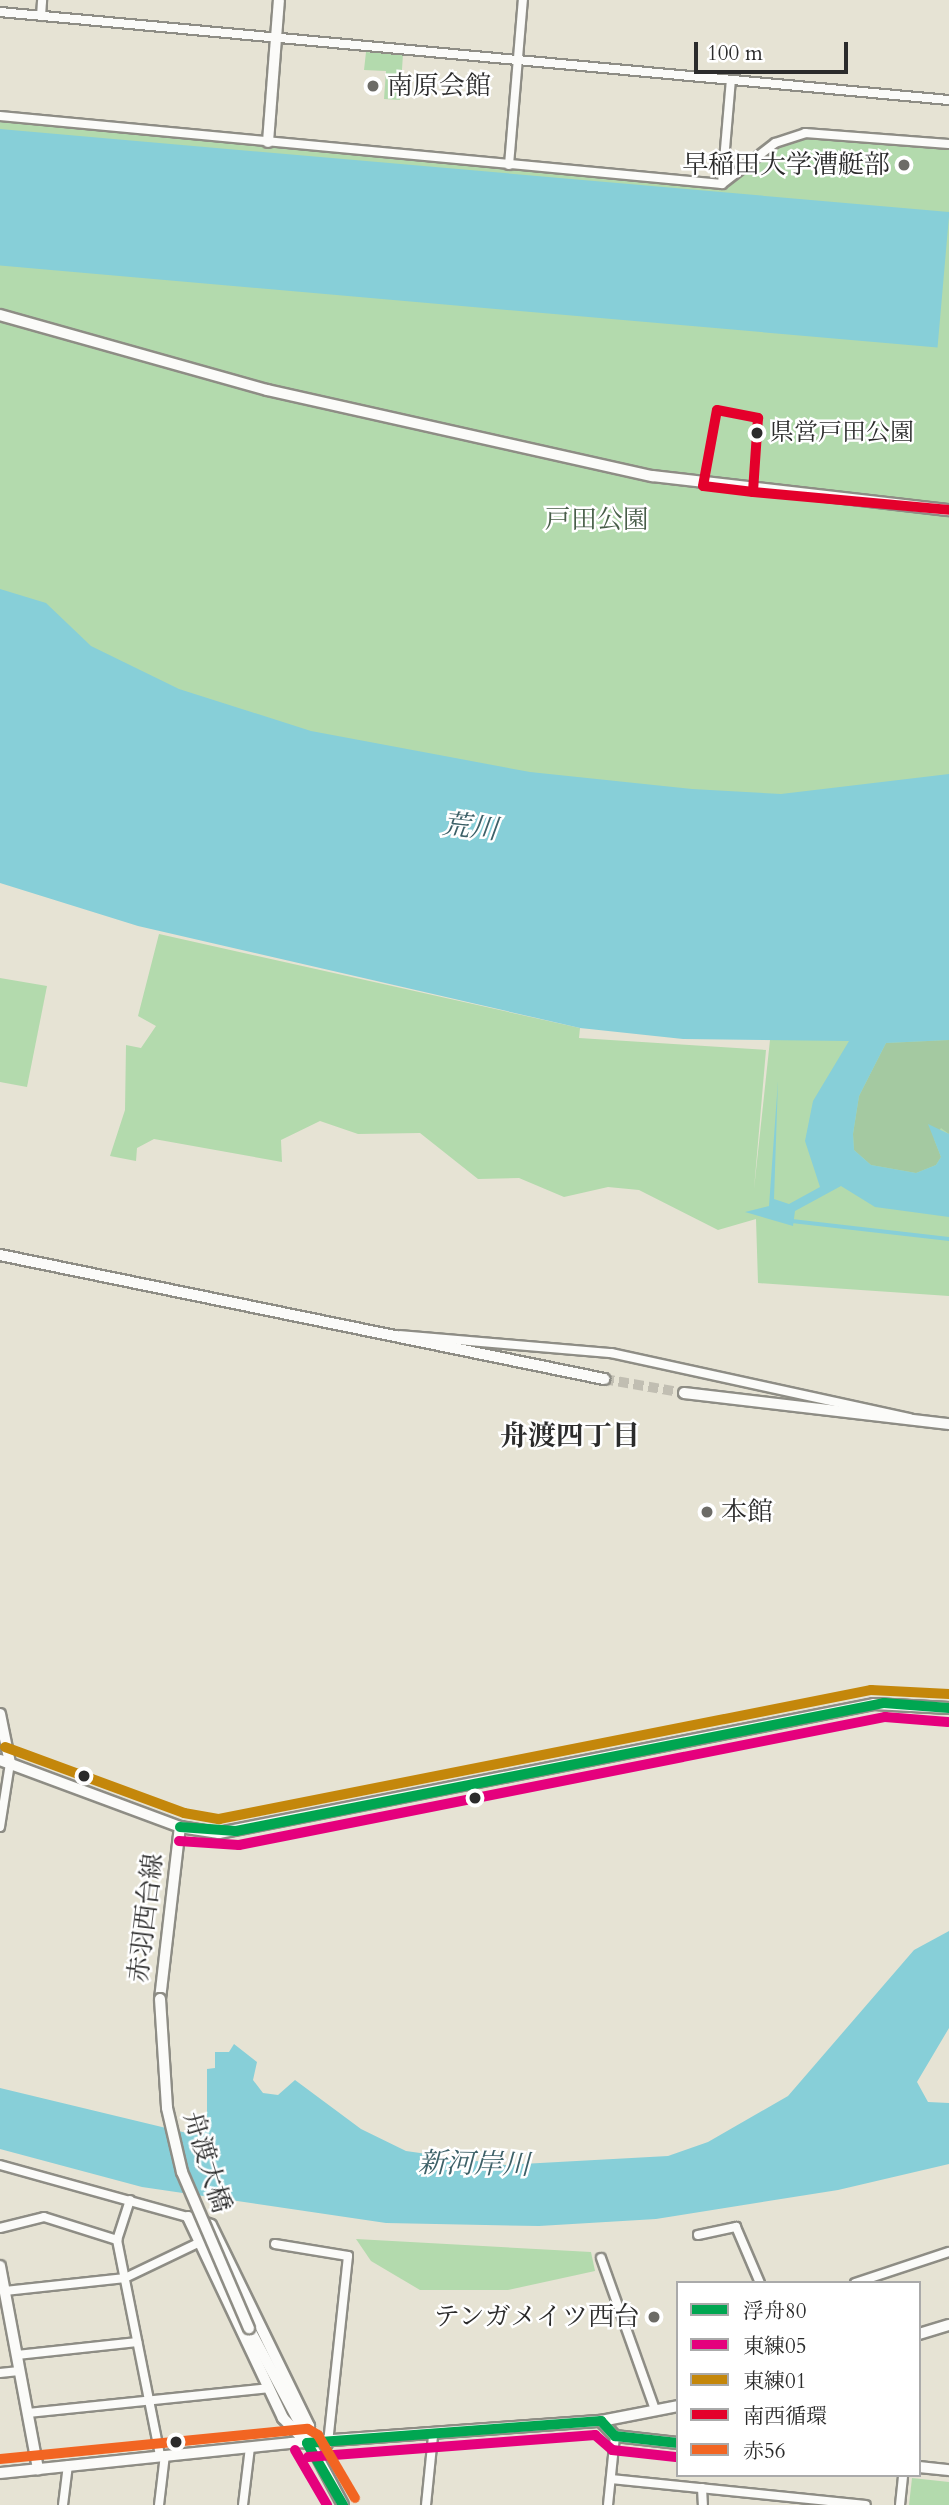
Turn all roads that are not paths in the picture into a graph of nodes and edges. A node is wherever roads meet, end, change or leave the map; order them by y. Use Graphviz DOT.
graph roads {
  1 [pos="42,0"];
  2 [pos="279,0"];
  3 [pos="523,0"];
  4 [pos="0,12"];
  5 [pos="41,16"];
  6 [pos="276,38"];
  7 [pos="518,60"];
  8 [pos="731,80"];
  9 [pos="949,100"];
  10 [pos="0,116"];
  11 [pos="949,137"];
  12 [pos="268,142"];
  13 [pos="949,144"];
  14 [pos="509,165"];
  15 [pos="722,184"];
  16 [pos="0,315"];
  17 [pos="949,510"];
  18 [pos="0,1255"];
  19 [pos="391,1336"];
  20 [pos="604,1379"];
  21 [pos="684,1393"];
  22 [pos="914,1423"];
  23 [pos="949,1424"];
  24 [pos="949,1708"];
  25 [pos="0,1714"];
  26 [pos="5,1762"];
  27 [pos="0,1827"];
  28 [pos="180,1827"];
  29 [pos="160,1999"];
  30 [pos="0,2165"];
  31 [pos="130,2200"];
  32 [pos="188,2217"];
  33 [pos="0,2228"];
  34 [pos="698,2235"];
  35 [pos="117,2240"];
  36 [pos="198,2244"];
  37 [pos="275,2244"];
  38 [pos="949,2252"];
  39 [pos="601,2258"];
  40 [pos="0,2266"];
  41 [pos="125,2278"];
  42 [pos="759,2281"];
  43 [pos="861,2281"];
  44 [pos="2,2291"];
  45 [pos="949,2325"];
  46 [pos="921,2333"];
  47 [pos="138,2342"];
  48 [pos="16,2355"];
  49 [pos="19,2371"];
  50 [pos="0,2373"];
  51 [pos="268,2388"];
  52 [pos="149,2401"];
  53 [pos="676,2406"];
  54 [pos="655,2410"];
  55 [pos="28,2413"];
  56 [pos="601,2421"];
  57 [pos="433,2436"];
  58 [pos="615,2437"];
  59 [pos="307,2443"];
  60 [pos="676,2443"];
  61 [pos="328,2444"];
  62 [pos="250,2447"];
  63 [pos="162,2456"];
  64 [pos="68,2465"];
  65 [pos="921,2467"];
  66 [pos="38,2469"];
  67 [pos="949,2470"];
  68 [pos="0,2473"];
  69 [pos="903,2477"];
  70 [pos="611,2479"];
  71 [pos="702,2488"];
  72 [pos="63,2505"];
  73 [pos="159,2505"];
  74 [pos="243,2505"];
  75 [pos="343,2505"];
  76 [pos="426,2505"];
  77 [pos="608,2505"];
  78 [pos="703,2505"];
  79 [pos="866,2505"];
  80 [pos="900,2505"];
  1 -- 5 [label="street"];
  2 -- 6 [label="street"];
  3 -- 7 [label="street"];
  4 -- 5 [label="street"];
  5 -- 6 [label="street"];
  6 -- 7 [label="street"];
  6 -- 12 [label="street"];
  7 -- 8 [label="street"];
  7 -- 14 [label="street"];
  8 -- 9 [label="street"];
  8 -- 15 [label="street"];
  10 -- 12 [label="street"];
  11 -- 13 [label="street"];
  12 -- 14 [label="street"];
  13 -- 15 [label="street"];
  14 -- 15 [label="street"];
  16 -- 17 [label="street"];
  18 -- 19 [label="street"];
  19 -- 20 [label="street"];
  19 -- 22 [label="street"];
  21 -- 22 [label="street"];
  22 -- 23 [label="street"];
  24 -- 28 [label="street, 赤羽西台線"];
  25 -- 26 [label="street"];
  26 -- 27 [label="street"];
  26 -- 28 [label="street"];
  28 -- 29 [label="street, 赤羽西台線"];
  29 -- 59 [label="street, 舟渡大橋, bridge"];
  30 -- 31 [label="street"];
  31 -- 32 [label="street"];
  31 -- 35 [label="street"];
  32 -- 36 [label="street"];
  32 -- 59 [label="street"];
  33 -- 35 [label="street"];
  34 -- 42 [label="street"];
  35 -- 41 [label="street"];
  36 -- 41 [label="street"];
  36 -- 51 [label="street"];
  37 -- 61 [label="street"];
  38 -- 43 [label="street"];
  39 -- 54 [label="street"];
  40 -- 44 [label="street"];
  41 -- 44 [label="street"];
  41 -- 47 [label="street"];
  44 -- 48 [label="street"];
  45 -- 46 [label="street"];
  47 -- 48 [label="street"];
  47 -- 52 [label="street"];
  48 -- 49 [label="street"];
  49 -- 50 [label="street"];
  49 -- 55 [label="street"];
  51 -- 52 [label="street"];
  51 -- 59 [label="street"];
  52 -- 55 [label="street"];
  52 -- 63 [label="street"];
  53 -- 54 [label="street"];
  54 -- 56 [label="street"];
  55 -- 66 [label="street"];
  56 -- 57 [label="street"];
  56 -- 58 [label="street"];
  57 -- 61 [label="street"];
  57 -- 76 [label="street"];
  58 -- 60 [label="street"];
  58 -- 70 [label="street"];
  59 -- 61 [label="street"];
  59 -- 62 [label="street"];
  59 -- 75 [label="street"];
  62 -- 63 [label="street"];
  62 -- 74 [label="street"];
  63 -- 64 [label="street"];
  63 -- 73 [label="street"];
  64 -- 66 [label="street"];
  64 -- 72 [label="street"];
  65 -- 67 [label="street"];
  66 -- 68 [label="street"];
  69 -- 80 [label="street"];
  70 -- 71 [label="street"];
  70 -- 77 [label="street"];
  71 -- 78 [label="street"];
  71 -- 79 [label="street"];
}
